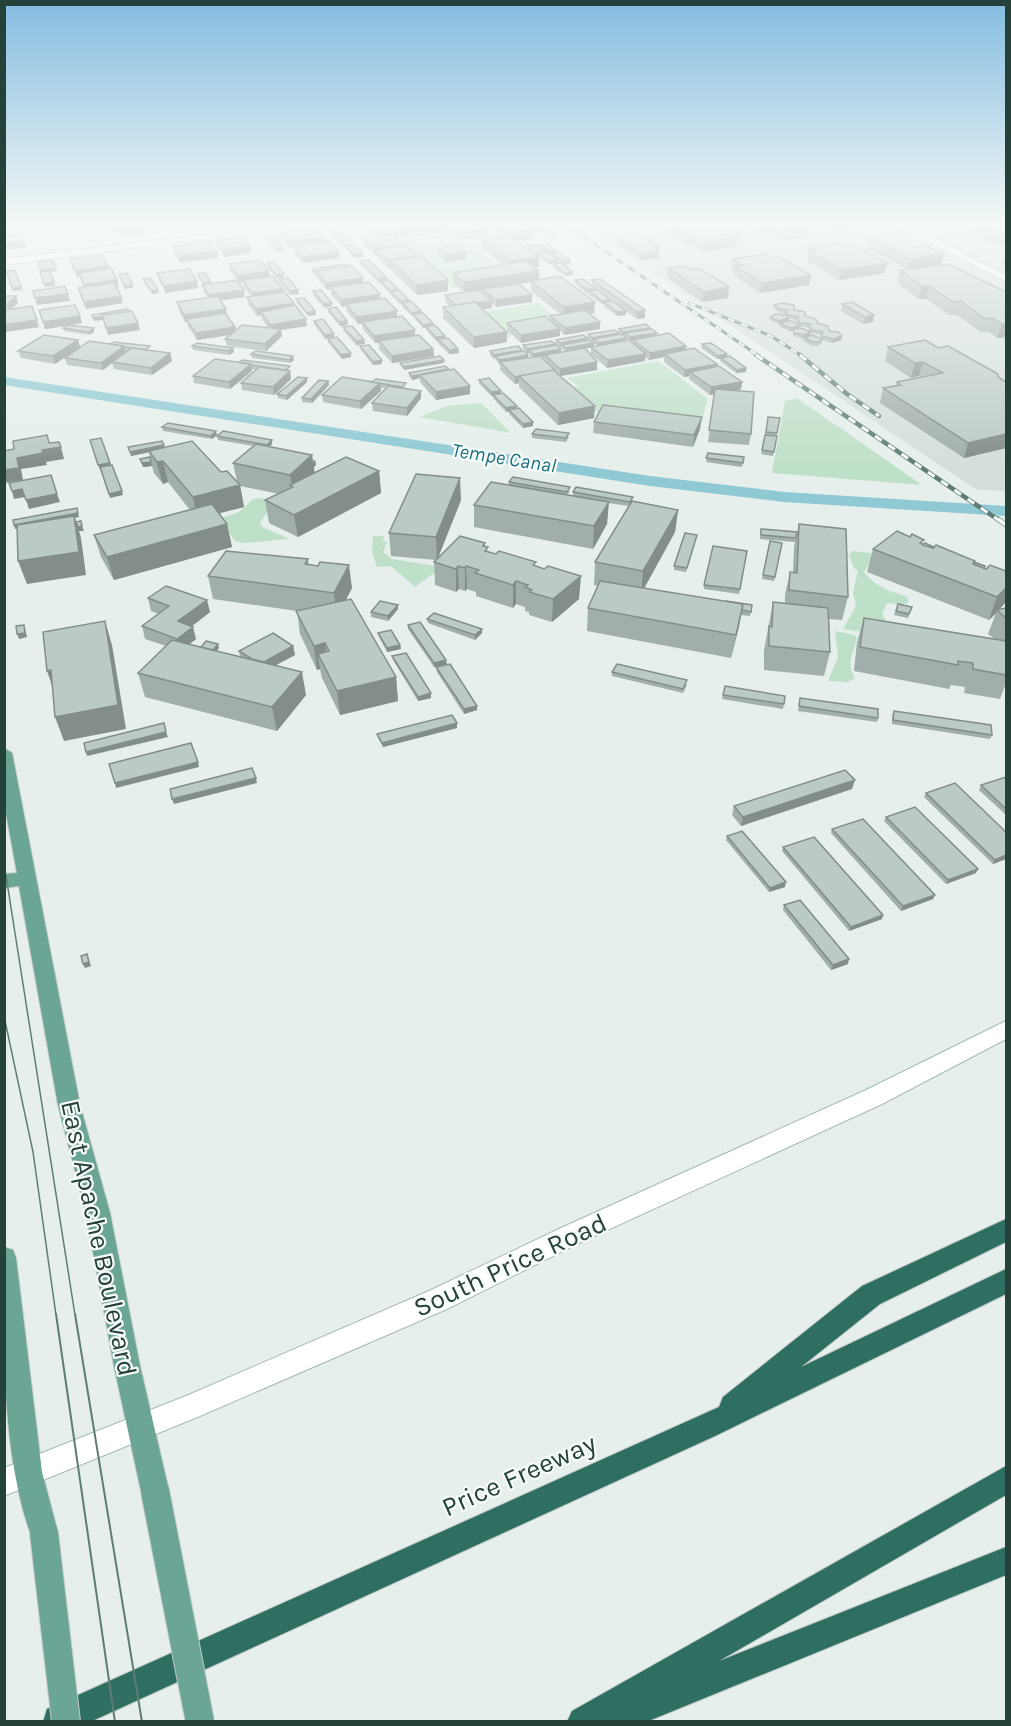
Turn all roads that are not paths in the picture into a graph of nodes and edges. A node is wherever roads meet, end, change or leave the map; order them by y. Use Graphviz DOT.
graph roads {
  1 [pos="4,753"];
  2 [pos="29,879"];
  3 [pos="4,881"];
  4 [pos="1006,1029"];
  5 [pos="1006,1230"];
  6 [pos="4,1258"];
  7 [pos="1006,1281"];
  8 [pos="141,1425"];
  9 [pos="706,1427"];
  10 [pos="16,1477"];
  11 [pos="1006,1480"];
  12 [pos="1006,1561"];
  13 [pos="54,1722"];
  14 [pos="66,1722"];
  15 [pos="200,1722"];
  16 [pos="583,1722"];
  17 [pos="606,1722"];
  1 -- 2 [label="main road, East Apache Boulevard"];
  2 -- 3 [label="main road"];
  2 -- 8 [label="main road, East Apache Boulevard"];
  4 -- 8 [label="street, South Price Road"];
  5 -- 9 [label="highway"];
  6 -- 10 [label="main road"];
  7 -- 9 [label="highway, Price Freeway"];
  8 -- 10 [label="street, South Price Road"];
  8 -- 15 [label="main road, East Apache Boulevard, bridge"];
  9 -- 13 [label="highway, Price Freeway"];
  10 -- 14 [label="main road, bridge"];
  11 -- 16 [label="highway"];
  12 -- 17 [label="highway"];
}
